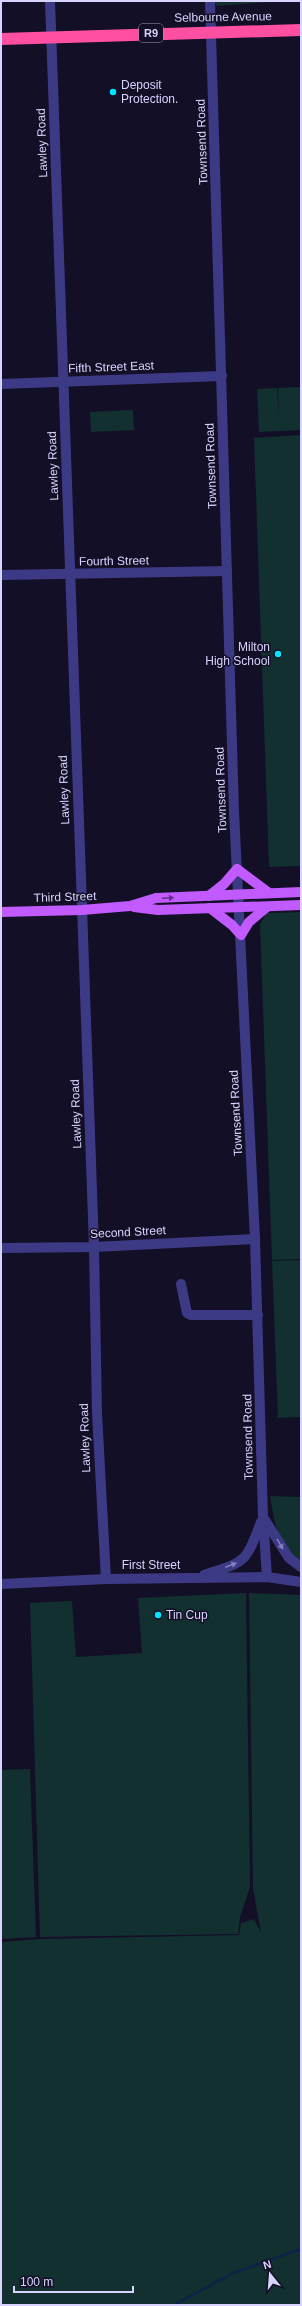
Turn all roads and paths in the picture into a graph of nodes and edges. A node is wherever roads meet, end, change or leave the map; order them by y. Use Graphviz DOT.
graph roads {
  1 [pos="50,1"];
  2 [pos="210,1"];
  3 [pos="301,30"];
  4 [pos="211,31"];
  5 [pos="51,36"];
  6 [pos="1,39"];
  7 [pos="222,376"];
  8 [pos="63,382"];
  9 [pos="1,384"];
  10 [pos="227,571"];
  11 [pos="1,575"];
  12 [pos="69,575"];
  13 [pos="237,869"];
  14 [pos="301,892"];
  15 [pos="269,893"];
  16 [pos="239,894"];
  17 [pos="209,896"];
  18 [pos="301,905"];
  19 [pos="130,906"];
  20 [pos="267,906"];
  21 [pos="210,908"];
  22 [pos="239,908"];
  23 [pos="82,910"];
  24 [pos="1,912"];
  25 [pos="241,935"];
  26 [pos="255,1239"];
  27 [pos="94,1247"];
  28 [pos="1,1248"];
  29 [pos="181,1284"];
  30 [pos="258,1315"];
  31 [pos="262,1517"];
  32 [pos="301,1567"];
  33 [pos="267,1577"];
  34 [pos="195,1578"];
  35 [pos="106,1579"];
  36 [pos="301,1582"];
  37 [pos="1,1584"];
  1 -- 5 [label="street, Lawley Road"];
  2 -- 4 [label="street, Townsend Road"];
  3 -- 4 [label="highway, Selbourne Avenue / R9"];
  4 -- 5 [label="highway, Selbourne Avenue / R9"];
  4 -- 7 [label="street, Townsend Road"];
  5 -- 6 [label="highway, Selbourne Avenue / R9"];
  5 -- 8 [label="street, Lawley Road"];
  7 -- 8 [label="street, Fifth Street East"];
  7 -- 10 [label="street, Townsend Road"];
  8 -- 9 [label="street, Fifth Street East"];
  8 -- 12 [label="street, Lawley Road"];
  10 -- 12 [label="street, Fourth Street"];
  10 -- 13 [label="street, Townsend Road"];
  11 -- 12 [label="street, Fourth Street"];
  12 -- 23 [label="street, Lawley Road"];
  13 -- 15 [label="main road"];
  13 -- 16 [label="street, Townsend Road"];
  13 -- 17 [label="main road"];
  14 -- 15 [label="main road, Third Street"];
  15 -- 16 [label="main road, Third Street"];
  16 -- 17 [label="main road, Third Street"];
  16 -- 22 [label="street, Townsend Road"];
  19 -- 17 [label="main road, Third Street, one-way"];
  18 -- 20 [label="main road, Third Street"];
  19 -- 21 [label="main road, Third Street"];
  19 -- 23 [label="main road, Third Street"];
  20 -- 22 [label="main road, Third Street"];
  20 -- 25 [label="main road"];
  21 -- 22 [label="main road, Third Street"];
  21 -- 25 [label="main road"];
  22 -- 25 [label="street, Townsend Road"];
  23 -- 24 [label="main road, Third Street"];
  23 -- 27 [label="street, Lawley Road"];
  25 -- 26 [label="street, Townsend Road"];
  26 -- 27 [label="street, Second Street"];
  26 -- 30 [label="street, Townsend Road"];
  27 -- 28 [label="street, Second Street"];
  27 -- 35 [label="street, Lawley Road"];
  29 -- 30 [label="street"];
  30 -- 31 [label="street, Townsend Road"];
  31 -- 32 [label="street, one-way"];
  31 -- 33 [label="street, Townsend Road"];
  34 -- 31 [label="street, one-way"];
  33 -- 34 [label="street, First Street"];
  33 -- 36 [label="street, First Street"];
  34 -- 35 [label="street, First Street"];
  35 -- 37 [label="street, First Street"];
}
